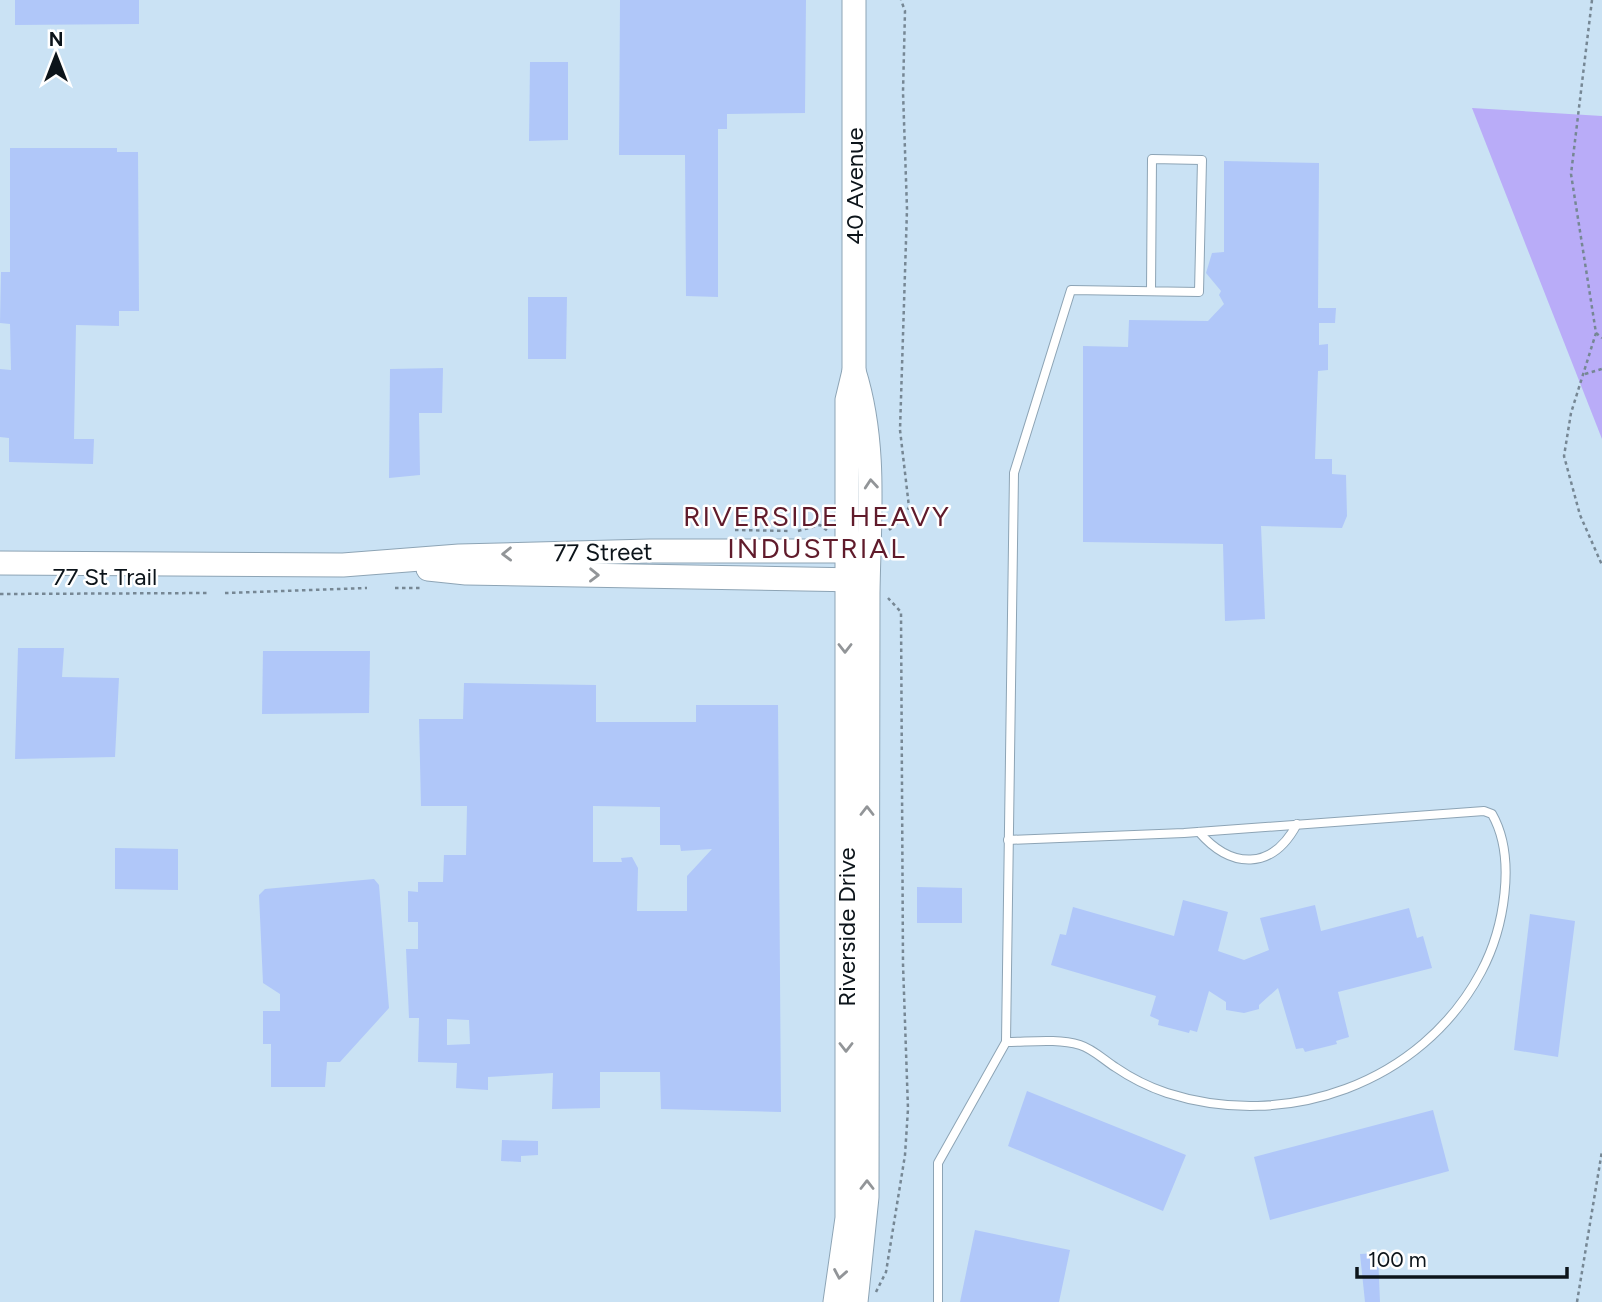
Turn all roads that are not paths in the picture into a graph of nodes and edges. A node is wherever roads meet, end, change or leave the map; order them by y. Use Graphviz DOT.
graph roads {
  1 [pos="854,0"];
  2 [pos="1151,292"];
  3 [pos="854,371"];
  4 [pos="838,542"];
  5 [pos="876,543"];
  6 [pos="0,564"];
  7 [pos="379,564"];
  8 [pos="845,580"];
  9 [pos="875,586"];
  10 [pos="1297,824"];
  11 [pos="1199,832"];
  12 [pos="1008,840"];
  13 [pos="1006,1042"];
  14 [pos="865,1299"];
  15 [pos="835,1302"];
  16 [pos="938,1302"];
  1 -- 3 [label="main road, 40 Avenue"];
  2 -- 2 [label="lane"];
  2 -- 12 [label="lane"];
  3 -- 4 [label="main road, 40 Avenue"];
  5 -- 3 [label="main road, 40 Avenue, one-way"];
  4 -- 5 [label="main road, 77 Street"];
  4 -- 7 [label="main road, 77 Street, one-way"];
  4 -- 8 [label="main road, Riverside Drive"];
  5 -- 9 [label="main road, 40 Avenue"];
  6 -- 7 [label="main road, 77 Street"];
  7 -- 8 [label="main road, 77 Street, one-way"];
  8 -- 9 [label="main road, 77 Street"];
  8 -- 15 [label="main road, Riverside Drive, one-way"];
  14 -- 9 [label="main road, Riverside Drive, one-way"];
  10 -- 11 [label="lane"];
  10 -- 11 [label="lane"];
  10 -- 13 [label="lane"];
  11 -- 12 [label="lane"];
  12 -- 13 [label="lane"];
  13 -- 16 [label="lane"];
}
